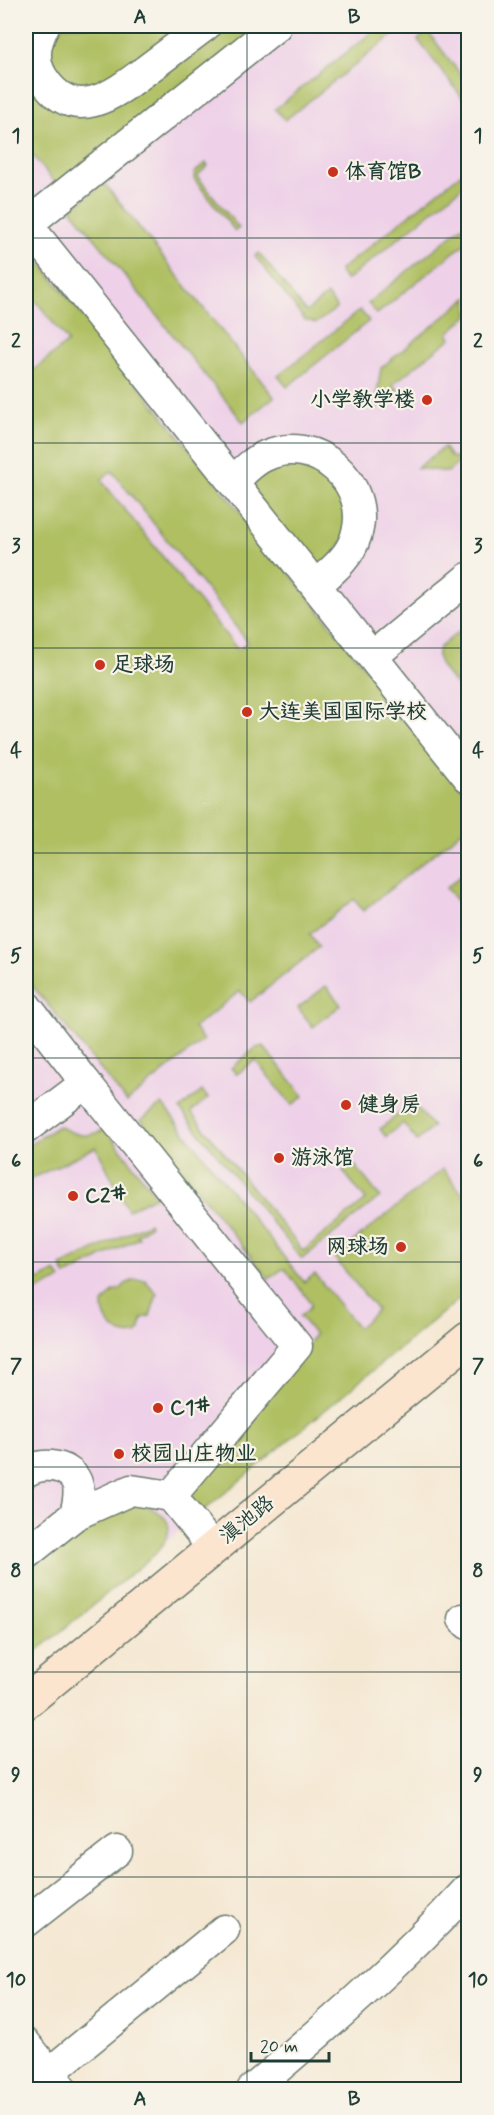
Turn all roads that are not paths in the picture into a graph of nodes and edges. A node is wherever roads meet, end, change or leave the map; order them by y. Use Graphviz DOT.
graph roads {
  1 [pos="44,26"];
  2 [pos="205,26"];
  3 [pos="257,31"];
  4 [pos="26,224"];
  5 [pos="232,482"];
  6 [pos="468,579"];
  7 [pos="316,585"];
  8 [pos="373,656"];
  9 [pos="468,777"];
  10 [pos="26,1006"];
  11 [pos="86,1083"];
  12 [pos="26,1128"];
  13 [pos="468,1339"];
  14 [pos="26,1472"];
  15 [pos="171,1496"];
  16 [pos="75,1515"];
  17 [pos="30,1540"];
  18 [pos="213,1548"];
  19 [pos="26,1702"];
  20 [pos="117,1851"];
  21 [pos="468,1889"];
  22 [pos="26,1922"];
  23 [pos="224,1930"];
  24 [pos="26,2044"];
  25 [pos="46,2081"];
  26 [pos="252,2090"];
  1 -- 2 [label="street"];
  3 -- 4 [label="street"];
  4 -- 5 [label="street"];
  5 -- 7 [label="street"];
  5 -- 7 [label="street"];
  6 -- 8 [label="street"];
  7 -- 8 [label="street"];
  8 -- 9 [label="street"];
  10 -- 11 [label="street"];
  11 -- 12 [label="street"];
  11 -- 15 [label="street"];
  13 -- 18 [label="street, 滇池路"];
  14 -- 16 [label="street"];
  15 -- 16 [label="street"];
  15 -- 18 [label="street"];
  16 -- 17 [label="street"];
  18 -- 19 [label="street, 滇池路"];
  20 -- 22 [label="street"];
  21 -- 26 [label="street"];
  23 -- 25 [label="street"];
  24 -- 25 [label="street"];
}
